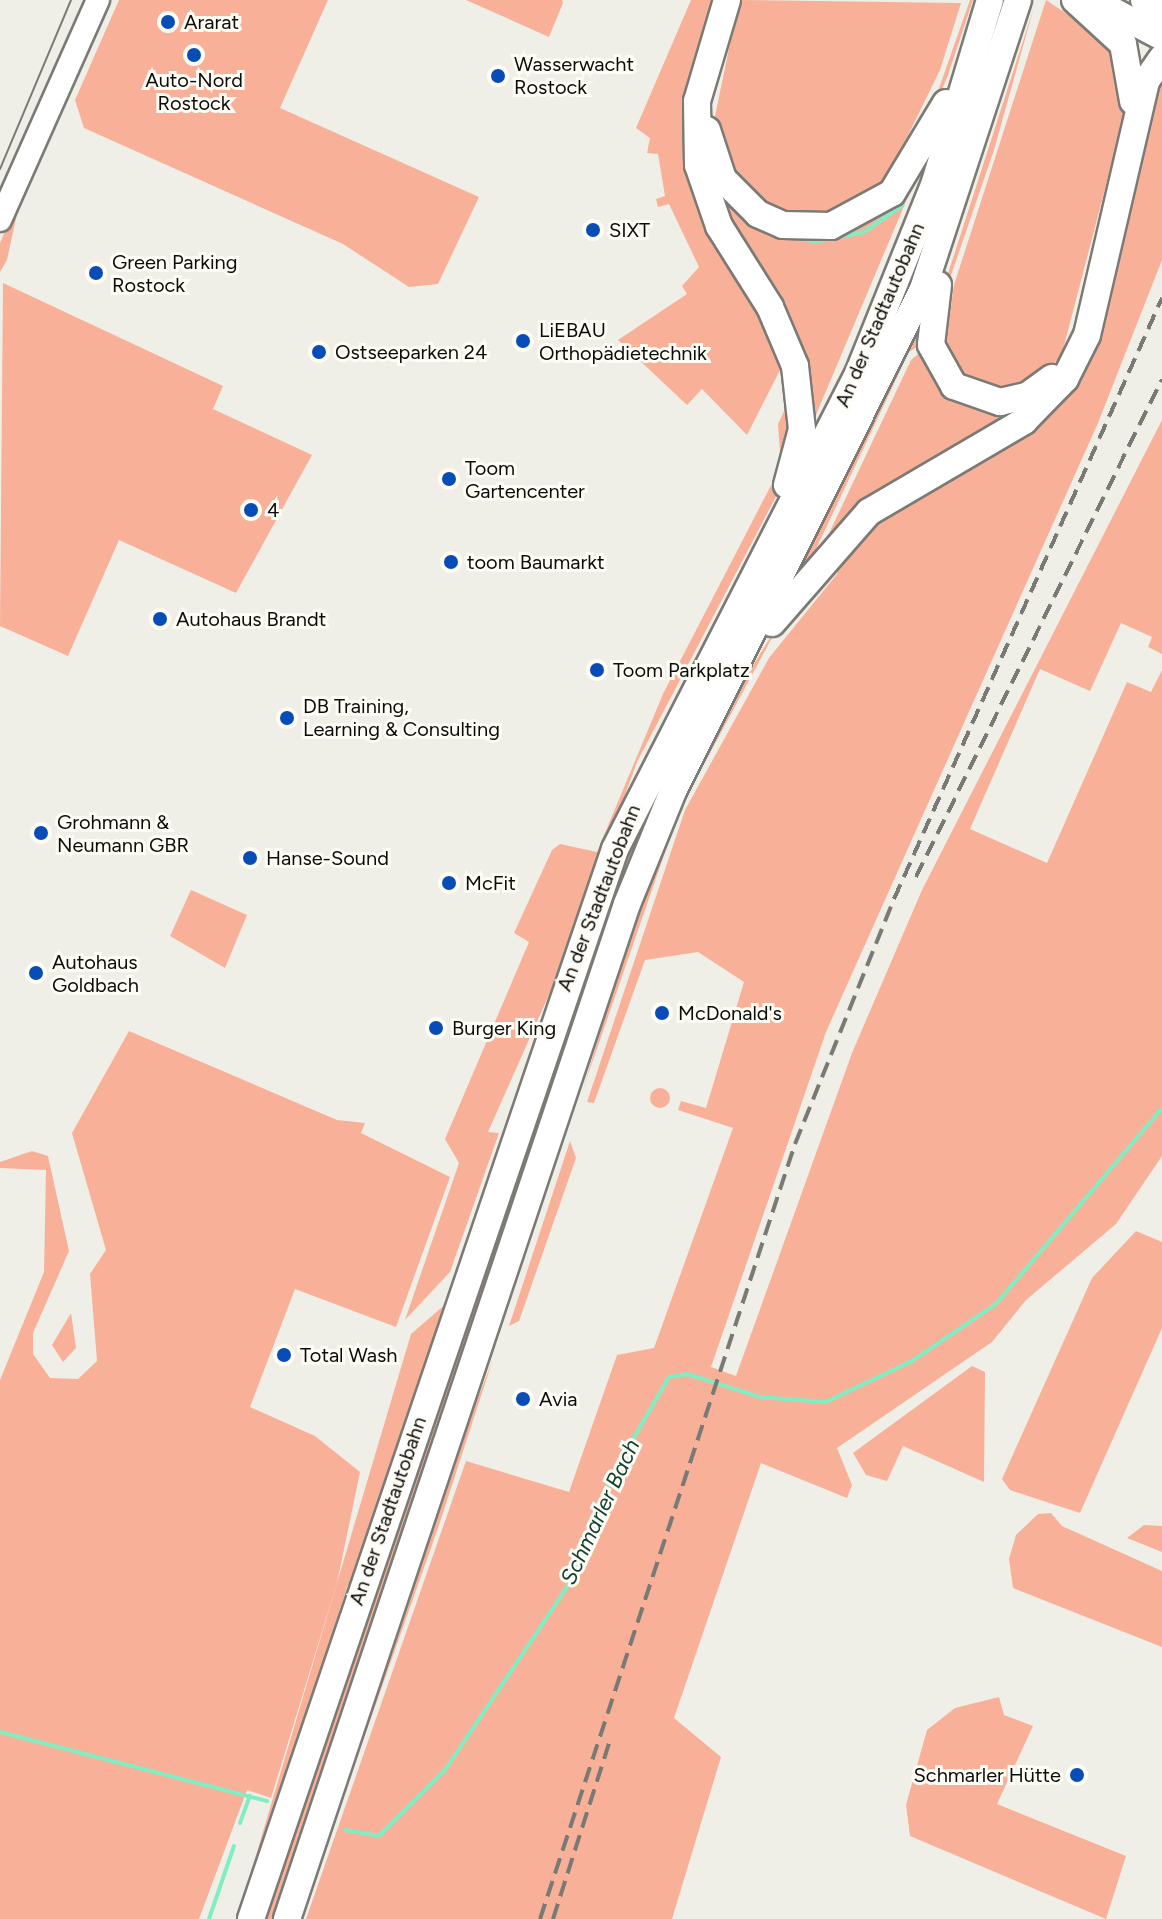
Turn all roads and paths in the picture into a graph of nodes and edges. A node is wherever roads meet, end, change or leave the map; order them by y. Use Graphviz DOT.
graph roads {
  1 [pos="98,0"];
  2 [pos="727,0"];
  3 [pos="735,0"];
  4 [pos="990,0"];
  5 [pos="1018,0"];
  6 [pos="1075,0"];
  7 [pos="1093,0"];
  8 [pos="1144,0"];
  9 [pos="1162,11"];
  10 [pos="1162,37"];
  11 [pos="1162,58"];
  12 [pos="970,67"];
  13 [pos="959,197"];
  14 [pos="0,220"];
  15 [pos="747,583"];
  16 [pos="740,658"];
  17 [pos="251,1919"];
  18 [pos="287,1919"];
  1 -- 14 [label="main road"];
  2 -- 15 [label="highway"];
  3 -- 12 [label="highway"];
  4 -- 12 [label="highway, An der Stadtautobahn"];
  5 -- 13 [label="highway, An der Stadtautobahn"];
  6 -- 13 [label="highway"];
  7 -- 10 [label="highway"];
  8 -- 9 [label="highway"];
  11 -- 16 [label="highway"];
  12 -- 15 [label="highway, An der Stadtautobahn"];
  13 -- 16 [label="highway, An der Stadtautobahn"];
  15 -- 17 [label="highway, An der Stadtautobahn"];
  16 -- 18 [label="highway, An der Stadtautobahn"];
}
